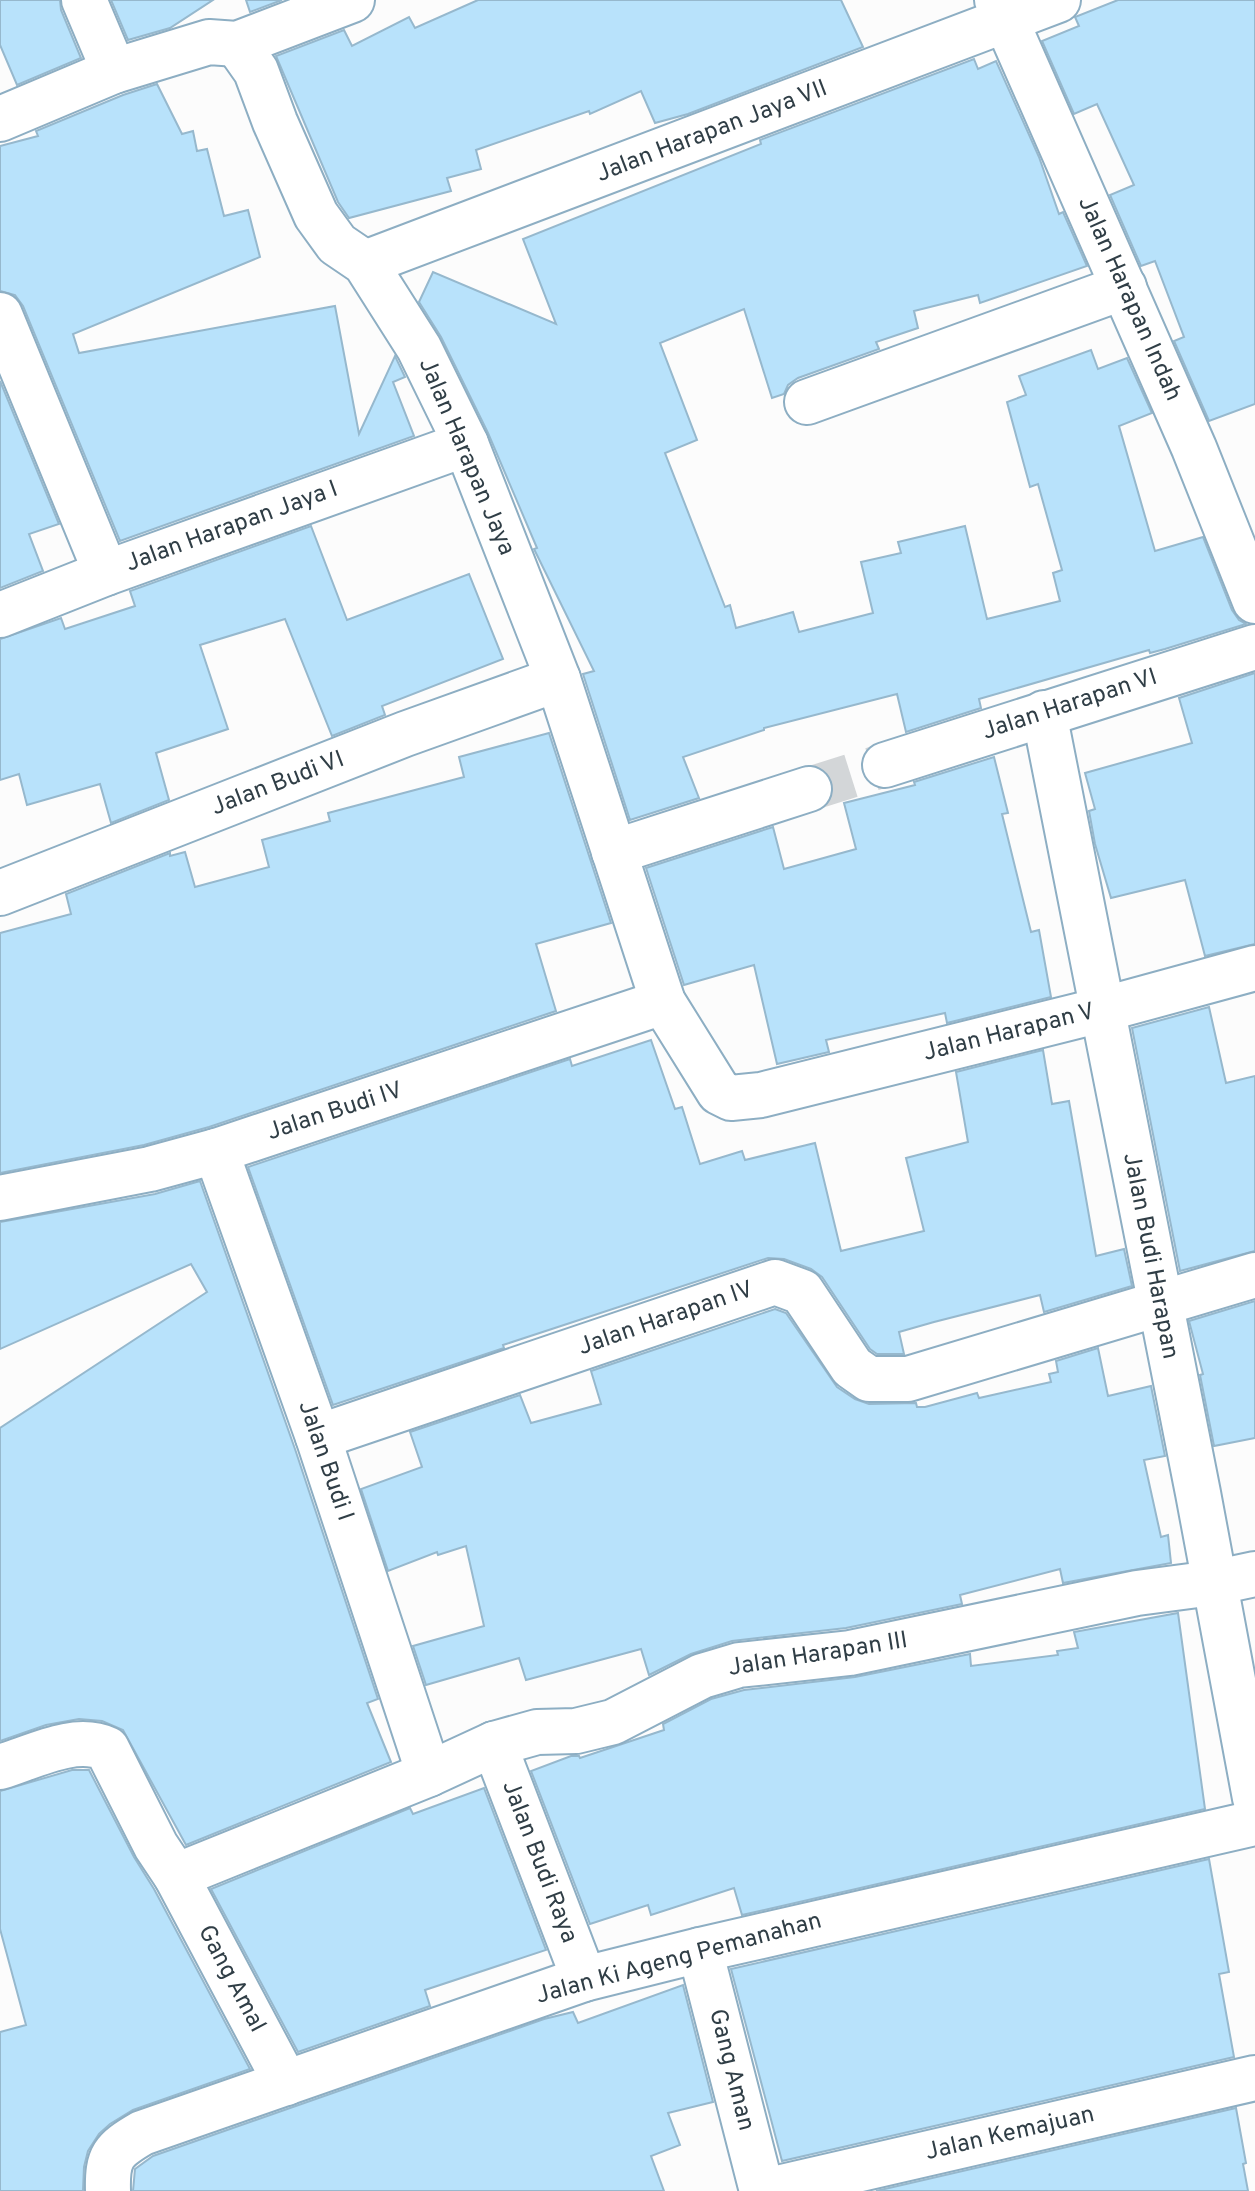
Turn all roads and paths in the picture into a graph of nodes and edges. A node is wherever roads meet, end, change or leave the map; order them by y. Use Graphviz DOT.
graph roads {
  1 [pos="84,0"];
  2 [pos="352,0"];
  3 [pos="1058,0"];
  4 [pos="1002,11"];
  5 [pos="237,44"];
  6 [pos="114,71"];
  7 [pos="0,119"];
  8 [pos="365,263"];
  9 [pos="1124,287"];
  10 [pos="0,315"];
  11 [pos="807,402"];
  12 [pos="466,444"];
  13 [pos="106,573"];
  14 [pos="1255,601"];
  15 [pos="0,615"];
  16 [pos="1255,647"];
  17 [pos="558,679"];
  18 [pos="1044,713"];
  19 [pos="885,765"];
  20 [pos="809,789"];
  21 [pos="614,852"];
  22 [pos="0,893"];
  23 [pos="1255,968"];
  24 [pos="663,1002"];
  25 [pos="1101,1010"];
  26 [pos="761,1095"];
  27 [pos="216,1151"];
  28 [pos="0,1198"];
  29 [pos="1255,1275"];
  30 [pos="1159,1303"];
  31 [pos="318,1437"];
  32 [pos="1255,1574"];
  33 [pos="1213,1583"];
  34 [pos="494,1744"];
  35 [pos="0,1767"];
  36 [pos="429,1774"];
  37 [pos="1255,1798"];
  38 [pos="1255,1823"];
  39 [pos="176,1876"];
  40 [pos="700,1950"];
  41 [pos="584,1979"];
  42 [pos="1255,2078"];
  43 [pos="286,2083"];
  44 [pos="108,2191"];
  45 [pos="763,2191"];
  1 -- 6 [label="street"];
  2 -- 5 [label="street"];
  3 -- 4 [label="street, Jalan Harapan Jaya VII"];
  4 -- 8 [label="street, Jalan Harapan Jaya VII"];
  4 -- 9 [label="street, Jalan Harapan Indah"];
  5 -- 6 [label="street"];
  5 -- 8 [label="street, Jalan Harapan Jaya"];
  6 -- 7 [label="street"];
  8 -- 12 [label="street, Jalan Harapan Jaya"];
  9 -- 11 [label="street"];
  9 -- 14 [label="street, Jalan Harapan Indah"];
  10 -- 13 [label="street"];
  12 -- 13 [label="street, Jalan Harapan Jaya I"];
  12 -- 17 [label="street, Jalan Harapan Jaya"];
  13 -- 15 [label="street, Jalan Harapan Jaya I"];
  16 -- 18 [label="street, Jalan Harapan VI"];
  17 -- 21 [label="street, Jalan Harapan Jaya"];
  17 -- 22 [label="street, Jalan Budi VI"];
  18 -- 19 [label="street, Jalan Harapan VI"];
  18 -- 25 [label="street, Jalan Budi Harapan"];
  20 -- 21 [label="street"];
  21 -- 24 [label="street, Jalan Harapan Jaya"];
  23 -- 25 [label="street, Jalan Harapan V"];
  24 -- 26 [label="street, Jalan Harapan Jaya"];
  24 -- 27 [label="street, Jalan Budi IV"];
  25 -- 26 [label="street, Jalan Harapan V"];
  25 -- 30 [label="street, Jalan Budi Harapan"];
  27 -- 28 [label="street, Jalan Budi IV"];
  27 -- 31 [label="street, Jalan Budi I"];
  29 -- 30 [label="street, Jalan Harapan IV"];
  30 -- 31 [label="street, Jalan Harapan IV"];
  30 -- 33 [label="street, Jalan Budi Harapan"];
  31 -- 36 [label="street, Jalan Budi I"];
  32 -- 33 [label="street, Jalan Harapan III"];
  33 -- 34 [label="street, Jalan Harapan III"];
  33 -- 37 [label="street, Jalan Budi Harapan"];
  34 -- 36 [label="street, Jalan Harapan III"];
  34 -- 41 [label="street, Jalan Budi Raya"];
  35 -- 39 [label="street, Gang Amal"];
  36 -- 39 [label="street, Jalan Harapan III"];
  38 -- 40 [label="street, Jalan Ki Ageng Pemanahan"];
  39 -- 43 [label="street, Gang Amal"];
  40 -- 41 [label="street, Jalan Ki Ageng Pemanahan"];
  40 -- 45 [label="street, Gang Aman"];
  41 -- 43 [label="street, Jalan Ki Ageng Pemanahan"];
  42 -- 45 [label="street, Jalan Kemajuan"];
  43 -- 44 [label="street, Jalan Ki Ageng Pemanahan"];
}
